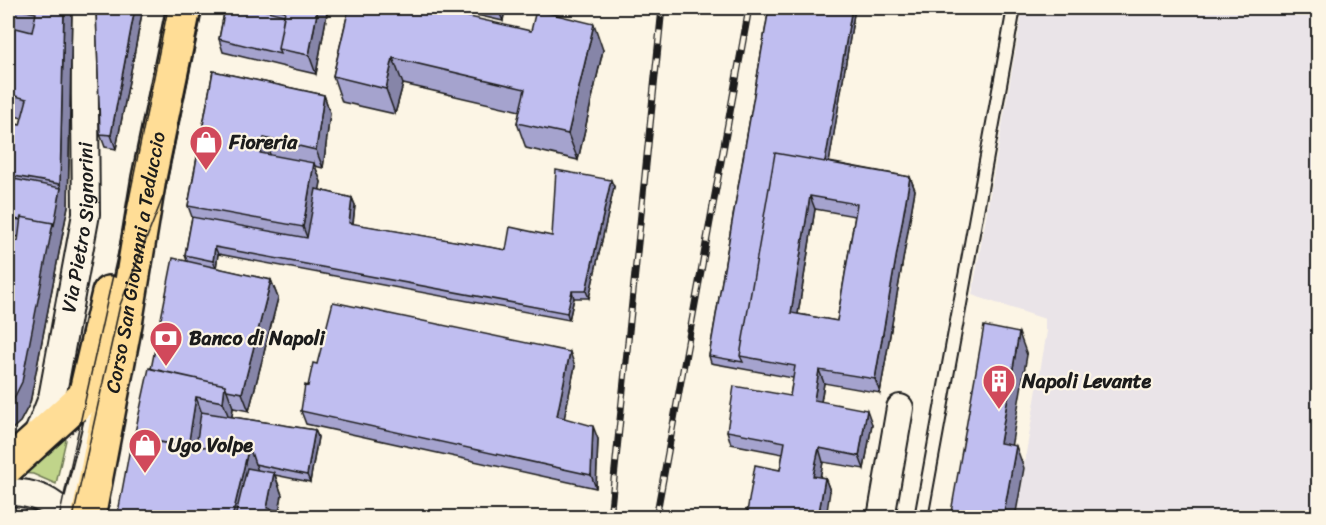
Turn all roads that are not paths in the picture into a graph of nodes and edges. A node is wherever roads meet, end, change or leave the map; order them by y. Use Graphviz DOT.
graph roads {
  1 [pos="84,8"];
  2 [pos="184,8"];
  3 [pos="1014,8"];
  4 [pos="149,178"];
  5 [pos="135,264"];
  6 [pos="88,387"];
  7 [pos="900,408"];
  8 [pos="35,441"];
  9 [pos="83,444"];
  10 [pos="8,466"];
  11 [pos="8,492"];
  12 [pos="67,517"];
  13 [pos="88,518"];
  14 [pos="881,518"];
  15 [pos="921,518"];
  1 -- 8 [label="street, Via Pietro Signorini"];
  2 -- 4 [label="main road, Corso San Giovanni a Teduccio"];
  3 -- 15 [label="lane"];
  4 -- 5 [label="main road, Corso San Giovanni a Teduccio"];
  4 -- 6 [label="main road"];
  5 -- 9 [label="lane"];
  5 -- 13 [label="main road, Corso San Giovanni a Teduccio"];
  6 -- 8 [label="main road"];
  6 -- 9 [label="lane"];
  7 -- 14 [label="street"];
  8 -- 10 [label="main road"];
  9 -- 12 [label="lane"];
  11 -- 12 [label="street"];
}
